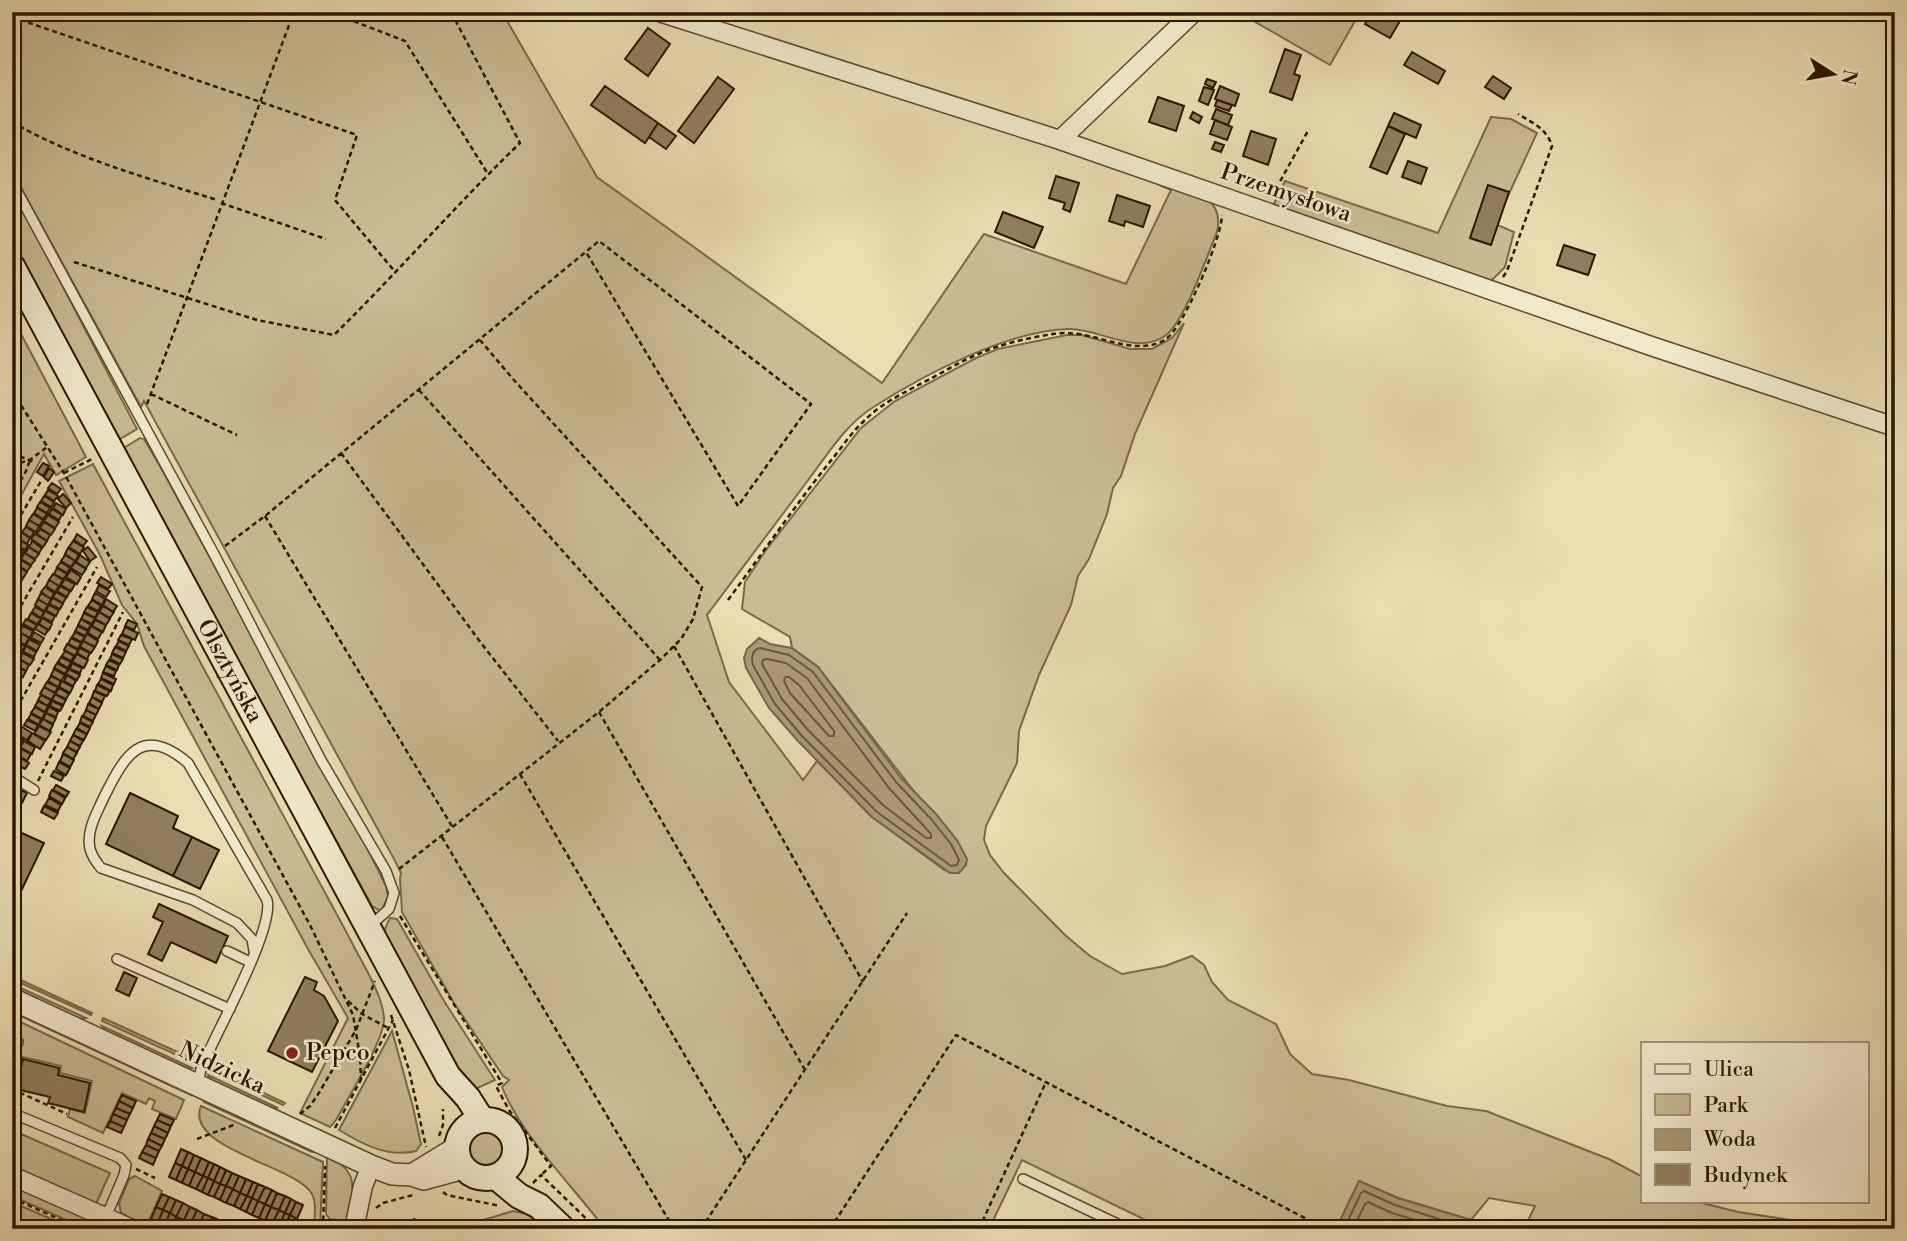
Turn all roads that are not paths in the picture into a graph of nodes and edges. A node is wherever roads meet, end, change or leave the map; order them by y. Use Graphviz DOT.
graph roads {
  1 [pos="659,12"];
  2 [pos="1194,12"];
  3 [pos="1060,140"];
  4 [pos="12,182"];
  5 [pos="12,266"];
  6 [pos="1895,427"];
  7 [pos="12,776"];
  8 [pos="34,790"];
  9 [pos="369,927"];
  10 [pos="227,951"];
  11 [pos="254,951"];
  12 [pos="117,959"];
  13 [pos="250,962"];
  14 [pos="12,999"];
  15 [pos="230,1009"];
  16 [pos="18,1042"];
  17 [pos="12,1054"];
  18 [pos="198,1086"];
  19 [pos="12,1112"];
  20 [pos="456,1141"];
  21 [pos="371,1166"];
  22 [pos="504,1169"];
  23 [pos="12,1176"];
  24 [pos="1023,1179"];
  25 [pos="106,1217"];
  26 [pos="132,1229"];
  27 [pos="354,1229"];
  28 [pos="563,1229"];
  29 [pos="1128,1229"];
  1 -- 3 [label="street, Przemysłowa"];
  2 -- 3 [label="street"];
  3 -- 6 [label="street, Przemysłowa"];
  4 -- 9 [label="lane"];
  5 -- 9 [label="main road, Olsztyńska"];
  7 -- 8 [label="lane"];
  9 -- 20 [label="main road, Olsztyńska"];
  10 -- 13 [label="lane"];
  11 -- 11 [label="lane"];
  11 -- 13 [label="lane"];
  12 -- 15 [label="lane"];
  13 -- 15 [label="lane"];
  14 -- 18 [label="street, Nidzicka"];
  15 -- 18 [label="lane"];
  16 -- 17 [label="lane"];
  18 -- 21 [label="street, Nidzicka"];
  19 -- 25 [label="lane"];
  20 -- 21 [label="street, Nidzicka"];
  20 -- 22 [label="main road"];
  20 -- 22 [label="main road"];
  21 -- 27 [label="street"];
  22 -- 28 [label="main road"];
  23 -- 25 [label="street"];
  24 -- 29 [label="lane"];
  25 -- 26 [label="street"];
}
